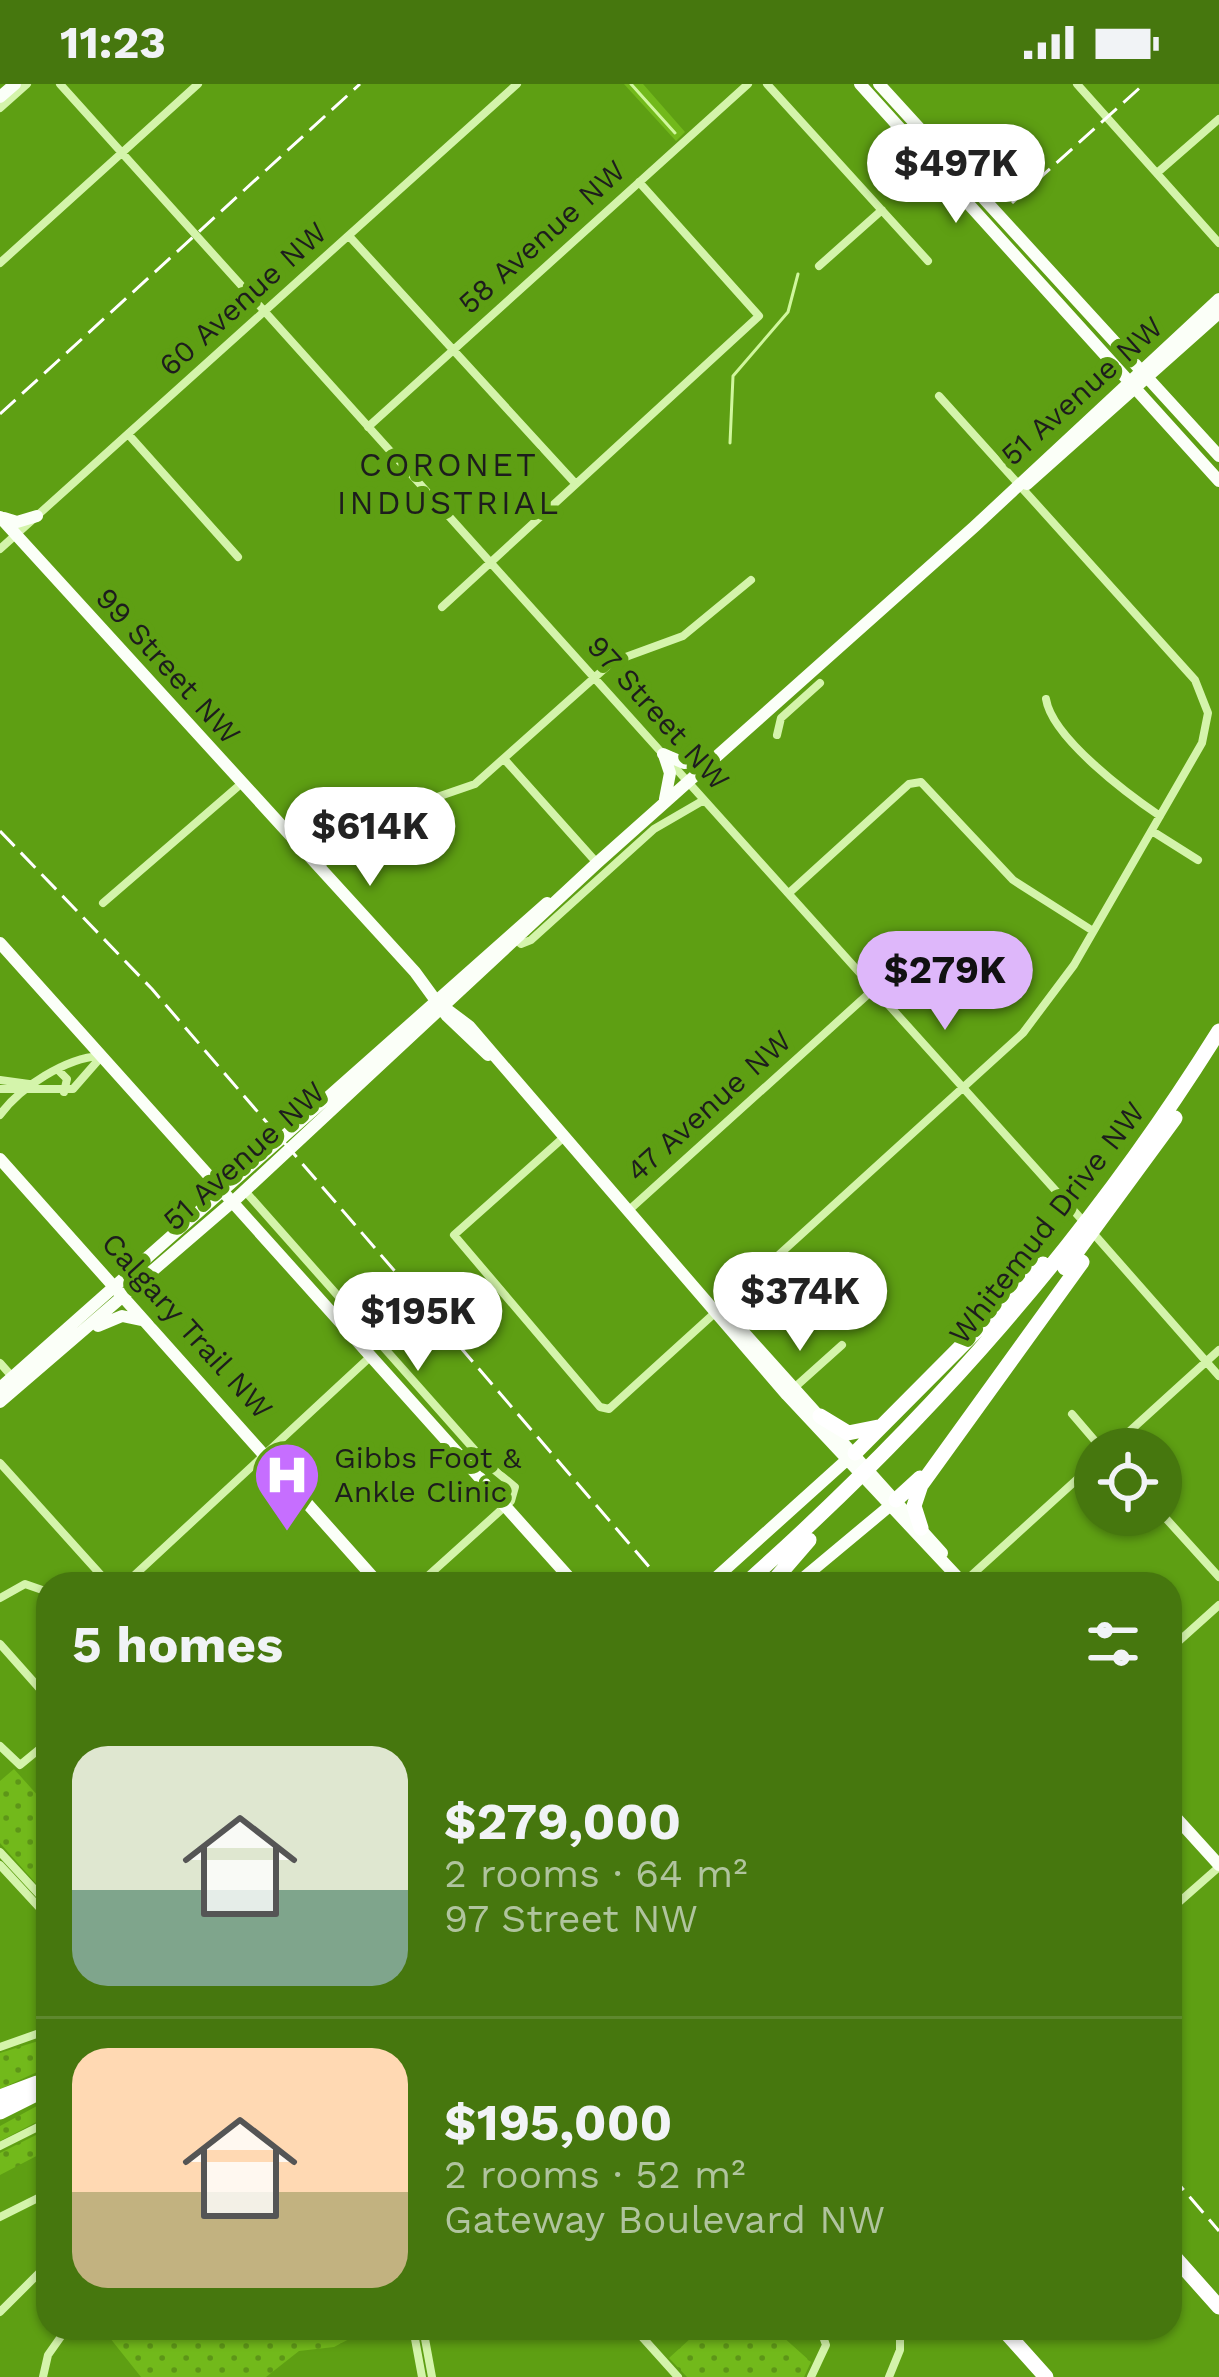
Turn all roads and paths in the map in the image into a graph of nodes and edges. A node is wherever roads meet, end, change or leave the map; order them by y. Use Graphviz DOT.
graph roads {
  1 [pos="27,84"];
  2 [pos="60,84"];
  3 [pos="198,84"];
  4 [pos="517,84"];
  5 [pos="748,84"];
  6 [pos="767,84"];
  7 [pos="860,84"];
  8 [pos="879,84"];
  9 [pos="1077,84"];
  10 [pos="0,108"];
  11 [pos="1219,118"];
  12 [pos="122,152"];
  13 [pos="1157,173"];
  14 [pos="639,182"];
  15 [pos="882,210"];
  16 [pos="349,236"];
  17 [pos="1219,242"];
  18 [pos="928,260"];
  19 [pos="0,263"];
  20 [pos="819,266"];
  21 [pos="1219,299"];
  22 [pos="264,312"];
  23 [pos="1219,313"];
  24 [pos="1069,315"];
  25 [pos="1180,334"];
  26 [pos="1088,336"];
  27 [pos="1115,343"];
  28 [pos="454,349"];
  29 [pos="1160,364"];
  30 [pos="1137,380"];
  31 [pos="1112,395"];
  32 [pos="939,396"];
  33 [pos="1152,407"];
  34 [pos="1179,414"];
  35 [pos="368,427"];
  36 [pos="1086,431"];
  37 [pos="128,434"];
  38 [pos="1219,456"];
  39 [pos="1219,481"];
  40 [pos="575,483"];
  41 [pos="1021,484"];
  42 [pos="0,516"];
  43 [pos="37,516"];
  44 [pos="16,535"];
  45 [pos="0,549"];
  46 [pos="238,557"];
  47 [pos="488,560"];
  48 [pos="751,580"];
  49 [pos="442,607"];
  50 [pos="594,677"];
  51 [pos="820,683"];
  52 [pos="797,694"];
  53 [pos="1046,699"];
  54 [pos="776,735"];
  55 [pos="663,754"];
  56 [pos="716,757"];
  57 [pos="505,760"];
  58 [pos="688,782"];
  59 [pos="242,783"];
  60 [pos="704,800"];
  61 [pos="663,804"];
  62 [pos="1160,816"];
  63 [pos="1152,831"];
  64 [pos="1198,860"];
  65 [pos="597,863"];
  66 [pos="319,868"];
  67 [pos="789,893"];
  68 [pos="104,902"];
  69 [pos="1093,931"];
  70 [pos="514,938"];
  71 [pos="0,943"];
  72 [pos="415,972"];
  73 [pos="468,980"];
  74 [pos="875,988"];
  75 [pos="441,1004"];
  76 [pos="1219,1013"];
  77 [pos="418,1026"];
  78 [pos="464,1028"];
  79 [pos="1219,1031"];
  80 [pos="1219,1049"];
  81 [pos="101,1056"];
  82 [pos="52,1074"];
  83 [pos="0,1084"];
  84 [pos="966,1089"];
  85 [pos="27,1090"];
  86 [pos="59,1092"];
  87 [pos="1180,1093"];
  88 [pos="0,1115"];
  89 [pos="563,1138"];
  90 [pos="0,1160"];
  91 [pos="249,1169"];
  92 [pos="209,1175"];
  93 [pos="1128,1186"];
  94 [pos="244,1191"];
  95 [pos="228,1197"];
  96 [pos="1103,1202"];
  97 [pos="628,1210"];
  98 [pos="269,1218"];
  99 [pos="257,1228"];
  100 [pos="92,1261"];
  101 [pos="120,1291"];
  102 [pos="335,1306"];
  103 [pos="90,1308"];
  104 [pos="718,1312"];
  105 [pos="148,1322"];
  106 [pos="82,1333"];
  107 [pos="842,1345"];
  108 [pos="1219,1350"];
  109 [pos="370,1357"];
  110 [pos="1207,1362"];
  111 [pos="0,1363"];
  112 [pos="1219,1376"];
  113 [pos="16,1381"];
  114 [pos="0,1388"];
  115 [pos="790,1392"];
  116 [pos="0,1402"];
  117 [pos="1072,1414"];
  118 [pos="820,1416"];
  119 [pos="436,1418"];
  120 [pos="887,1424"];
  121 [pos="1086,1428"];
  122 [pos="1130,1428"];
  123 [pos="826,1438"];
  124 [pos="953,1439"];
  125 [pos="265,1452"];
  126 [pos="855,1461"];
  127 [pos="0,1462"];
  128 [pos="824,1481"];
  129 [pos="1074,1482"];
  130 [pos="34,1484"];
  131 [pos="27,1493"];
  132 [pos="892,1503"];
  133 [pos="505,1506"];
  134 [pos="921,1528"];
  135 [pos="806,1536"];
  136 [pos="1182,1536"];
  137 [pos="944,1567"];
  138 [pos="99,1572"];
  139 [pos="138,1572"];
  140 [pos="369,1572"];
  141 [pos="432,1572"];
  142 [pos="564,1572"];
  143 [pos="722,1572"];
  144 [pos="752,1572"];
  145 [pos="761,1572"];
  146 [pos="771,1572"];
  147 [pos="780,1572"];
  148 [pos="810,1572"];
  149 [pos="945,1572"];
  150 [pos="950,1572"];
  151 [pos="954,1572"];
  152 [pos="976,1572"];
  153 [pos="1219,1577"];
  154 [pos="36,1584"];
  155 [pos="0,1598"];
  156 [pos="1219,1605"];
  157 [pos="1182,1638"];
  158 [pos="0,1644"];
  159 [pos="36,1684"];
  160 [pos="0,1746"];
  161 [pos="36,1752"];
  162 [pos="1182,1824"];
  163 [pos="0,1852"];
  164 [pos="0,1865"];
  165 [pos="1219,1866"];
  166 [pos="36,1891"];
  167 [pos="1182,1899"];
  168 [pos="36,1904"];
  169 [pos="36,2034"];
  170 [pos="0,2047"];
  171 [pos="36,2088"];
  172 [pos="36,2090"];
  173 [pos="0,2100"];
  174 [pos="0,2115"];
  175 [pos="36,2128"];
  176 [pos="0,2146"];
  177 [pos="36,2199"];
  178 [pos="0,2217"];
  179 [pos="1182,2265"];
  180 [pos="36,2276"];
  181 [pos="1219,2307"];
  182 [pos="0,2312"];
  183 [pos="59,2340"];
  184 [pos="415,2340"];
  185 [pos="425,2340"];
  186 [pos="644,2340"];
  187 [pos="825,2340"];
  188 [pos="899,2340"];
  189 [pos="1013,2340"];
  190 [pos="893,2375"];
  191 [pos="43,2377"];
  192 [pos="422,2377"];
  193 [pos="432,2377"];
  194 [pos="678,2377"];
  195 [pos="811,2377"];
  196 [pos="1046,2377"];
  1 -- 10 [label="street"];
  2 -- 12 [label="street, 97 Street NW"];
  3 -- 12 [label="street"];
  4 -- 16 [label="street, 60 Avenue NW"];
  5 -- 14 [label="street, 58 Avenue NW"];
  6 -- 15 [label="street"];
  7 -- 24 [label="main road"];
  8 -- 27 [label="main road"];
  9 -- 13 [label="street"];
  11 -- 13 [label="street"];
  12 -- 19 [label="street"];
  12 -- 22 [label="street, 97 Street NW"];
  13 -- 17 [label="street"];
  14 -- 28 [label="street, 58 Avenue NW"];
  14 -- 40 [label="street"];
  15 -- 18 [label="street"];
  15 -- 20 [label="street"];
  16 -- 22 [label="street, 60 Avenue NW"];
  16 -- 28 [label="street"];
  21 -- 25 [label="main road, 51 Avenue NW"];
  22 -- 35 [label="street, 97 Street NW"];
  22 -- 37 [label="street, 60 Avenue NW"];
  23 -- 29 [label="main road, 51 Avenue NW"];
  24 -- 26 [label="main road"];
  24 -- 30 [label="main road"];
  25 -- 27 [label="main road"];
  25 -- 30 [label="main road, 51 Avenue NW"];
  26 -- 30 [label="main road"];
  26 -- 31 [label="main road"];
  27 -- 30 [label="main road"];
  28 -- 35 [label="street, 58 Avenue NW"];
  28 -- 40 [label="street"];
  29 -- 30 [label="main road, 51 Avenue NW"];
  29 -- 34 [label="main road"];
  30 -- 31 [label="main road, 51 Avenue NW"];
  30 -- 33 [label="main road"];
  30 -- 34 [label="main road"];
  30 -- 36 [label="main road, 51 Avenue NW"];
  30 -- 38 [label="main road"];
  31 -- 41 [label="main road, 51 Avenue NW"];
  32 -- 41 [label="street"];
  33 -- 36 [label="main road"];
  33 -- 39 [label="main road"];
  34 -- 38 [label="main road"];
  35 -- 47 [label="street, 97 Street NW"];
  36 -- 41 [label="main road, 51 Avenue NW"];
  37 -- 43 [label="street, 60 Avenue NW"];
  37 -- 46 [label="street"];
  40 -- 47 [label="street"];
  41 -- 52 [label="main road, 51 Avenue NW"];
  41 -- 62 [label="street"];
  42 -- 43 [label="main road"];
  42 -- 44 [label="main road, 99 Street NW"];
  43 -- 44 [label="street, 60 Avenue NW"];
  44 -- 45 [label="street, 60 Avenue NW"];
  44 -- 59 [label="main road, 99 Street NW"];
  47 -- 49 [label="street"];
  47 -- 50 [label="street, 97 Street NW"];
  48 -- 50 [label="street"];
  50 -- 55 [label="street, 97 Street NW"];
  50 -- 57 [label="street"];
  51 -- 52 [label="street, 51 Avenue NW"];
  52 -- 54 [label="street, 51 Avenue NW"];
  52 -- 56 [label="main road, 51 Avenue NW"];
  53 -- 62 [label="street"];
  55 -- 56 [label="main road"];
  55 -- 58 [label="street, 97 Street NW"];
  55 -- 61 [label="main road"];
  56 -- 58 [label="main road, 51 Avenue NW"];
  57 -- 65 [label="street"];
  57 -- 66 [label="street"];
  58 -- 60 [label="street, 97 Street NW"];
  58 -- 61 [label="main road, 51 Avenue NW"];
  59 -- 66 [label="main road, 99 Street NW"];
  59 -- 68 [label="street"];
  60 -- 67 [label="street, 97 Street NW"];
  60 -- 70 [label="street, 51 Avenue NW"];
  61 -- 65 [label="main road, 51 Avenue NW"];
  62 -- 63 [label="street"];
  63 -- 64 [label="street"];
  63 -- 69 [label="street"];
  65 -- 70 [label="main road, 51 Avenue NW"];
  66 -- 72 [label="main road, 99 Street NW"];
  67 -- 69 [label="street"];
  67 -- 74 [label="street, 97 Street NW"];
  69 -- 84 [label="street"];
  70 -- 73 [label="main road, 51 Avenue NW"];
  71 -- 81 [label="main road"];
  72 -- 73 [label="main road"];
  72 -- 75 [label="main road, 99 Street NW"];
  72 -- 77 [label="main road"];
  73 -- 75 [label="main road, 51 Avenue NW"];
  73 -- 78 [label="main road"];
  74 -- 84 [label="street, 97 Street NW"];
  74 -- 97 [label="street, 47 Avenue NW"];
  75 -- 77 [label="main road, 51 Avenue NW"];
  75 -- 78 [label="main road, 99 Street NW"];
  76 -- 87 [label="highway"];
  77 -- 78 [label="main road"];
  77 -- 91 [label="main road, 51 Avenue NW"];
  77 -- 94 [label="main road, 51 Avenue NW"];
  78 -- 89 [label="main road, 99 Street NW"];
  79 -- 87 [label="highway, Whitemud Drive NW"];
  80 -- 93 [label="highway, Whitemud Drive NW"];
  81 -- 82 [label="street"];
  81 -- 86 [label="street"];
  81 -- 92 [label="main road"];
  82 -- 83 [label="street"];
  82 -- 85 [label="street"];
  82 -- 86 [label="street"];
  82 -- 86 [label="street"];
  83 -- 85 [label="street"];
  84 -- 104 [label="street"];
  84 -- 110 [label="street, 97 Street NW"];
  85 -- 86 [label="street"];
  85 -- 88 [label="street"];
  87 -- 96 [label="highway, Whitemud Drive NW"];
  89 -- 97 [label="main road, 99 Street NW"];
  89 -- 104 [label="street"];
  90 -- 100 [label="main road, Calgary Trail NW"];
  91 -- 92 [label="main road"];
  91 -- 94 [label="main road"];
  91 -- 95 [label="main road, 51 Avenue NW"];
  92 -- 95 [label="main road"];
  93 -- 124 [label="highway"];
  93 -- 135 [label="highway, Whitemud Drive NW"];
  94 -- 95 [label="main road, 51 Avenue NW"];
  94 -- 98 [label="street"];
  95 -- 99 [label="main road"];
  95 -- 101 [label="main road, 51 Avenue NW"];
  96 -- 120 [label="highway"];
  96 -- 135 [label="highway, Whitemud Drive NW"];
  97 -- 104 [label="main road, 99 Street NW"];
  98 -- 99 [label="street"];
  98 -- 102 [label="street"];
  99 -- 102 [label="main road"];
  100 -- 101 [label="main road, Calgary Trail NW"];
  100 -- 103 [label="main road"];
  101 -- 103 [label="main road, 51 Avenue NW"];
  101 -- 105 [label="main road, Calgary Trail NW"];
  101 -- 106 [label="main road, 51 Avenue NW"];
  102 -- 109 [label="main road"];
  102 -- 119 [label="street"];
  103 -- 113 [label="main road, 51 Avenue NW"];
  104 -- 115 [label="main road, 99 Street NW"];
  105 -- 106 [label="main road"];
  105 -- 125 [label="main road, Calgary Trail NW"];
  106 -- 113 [label="main road, 51 Avenue NW"];
  107 -- 115 [label="street"];
  108 -- 110 [label="street"];
  109 -- 119 [label="main road"];
  109 -- 125 [label="street"];
  110 -- 112 [label="street, 97 Street NW"];
  110 -- 122 [label="street"];
  111 -- 113 [label="street"];
  113 -- 114 [label="main road, 51 Avenue NW"];
  113 -- 116 [label="main road, 51 Avenue NW"];
  115 -- 118 [label="main road, 99 Street NW"];
  115 -- 123 [label="main road, 99 Street NW"];
  117 -- 121 [label="street"];
  118 -- 120 [label="highway"];
  118 -- 126 [label="main road, 99 Street NW"];
  119 -- 133 [label="main road"];
  119 -- 133 [label="street"];
  120 -- 126 [label="highway"];
  123 -- 126 [label="main road, 99 Street NW"];
  123 -- 128 [label="main road"];
  124 -- 132 [label="highway"];
  124 -- 134 [label="highway"];
  125 -- 139 [label="street"];
  125 -- 140 [label="main road, Calgary Trail NW"];
  126 -- 128 [label="main road"];
  126 -- 132 [label="main road, 99 Street NW"];
  127 -- 131 [label="street"];
  128 -- 143 [label="main road"];
  129 -- 152 [label="street"];
  130 -- 131 [label="street"];
  131 -- 138 [label="street"];
  132 -- 134 [label="main road, 99 Street NW"];
  132 -- 137 [label="main road, 99 Street NW"];
  132 -- 148 [label="main road"];
  133 -- 141 [label="street"];
  133 -- 142 [label="main road"];
  134 -- 151 [label="main road, 99 Street NW"];
  135 -- 144 [label="highway"];
  135 -- 145 [label="highway, Whitemud Drive NW"];
  135 -- 146 [label="highway, Whitemud Drive NW"];
  135 -- 147 [label="highway"];
  136 -- 153 [label="street"];
  137 -- 149 [label="main road"];
  137 -- 150 [label="main road, 99 Street NW"];
  154 -- 155 [label="street"];
  156 -- 157 [label="street"];
  158 -- 159 [label="street"];
  160 -- 161 [label="street"];
  162 -- 165 [label="main road"];
  163 -- 166 [label="street"];
  164 -- 168 [label="street"];
  165 -- 167 [label="street"];
  169 -- 170 [label="street"];
  171 -- 173 [label="highway"];
  172 -- 174 [label="highway"];
  175 -- 176 [label="street"];
  177 -- 178 [label="street"];
  179 -- 181 [label="highway"];
  180 -- 182 [label="street"];
  183 -- 191 [label="street"];
  184 -- 192 [label="street"];
  185 -- 193 [label="street"];
  186 -- 194 [label="street"];
  187 -- 195 [label="street"];
  188 -- 190 [label="street"];
  189 -- 196 [label="highway"];
}
